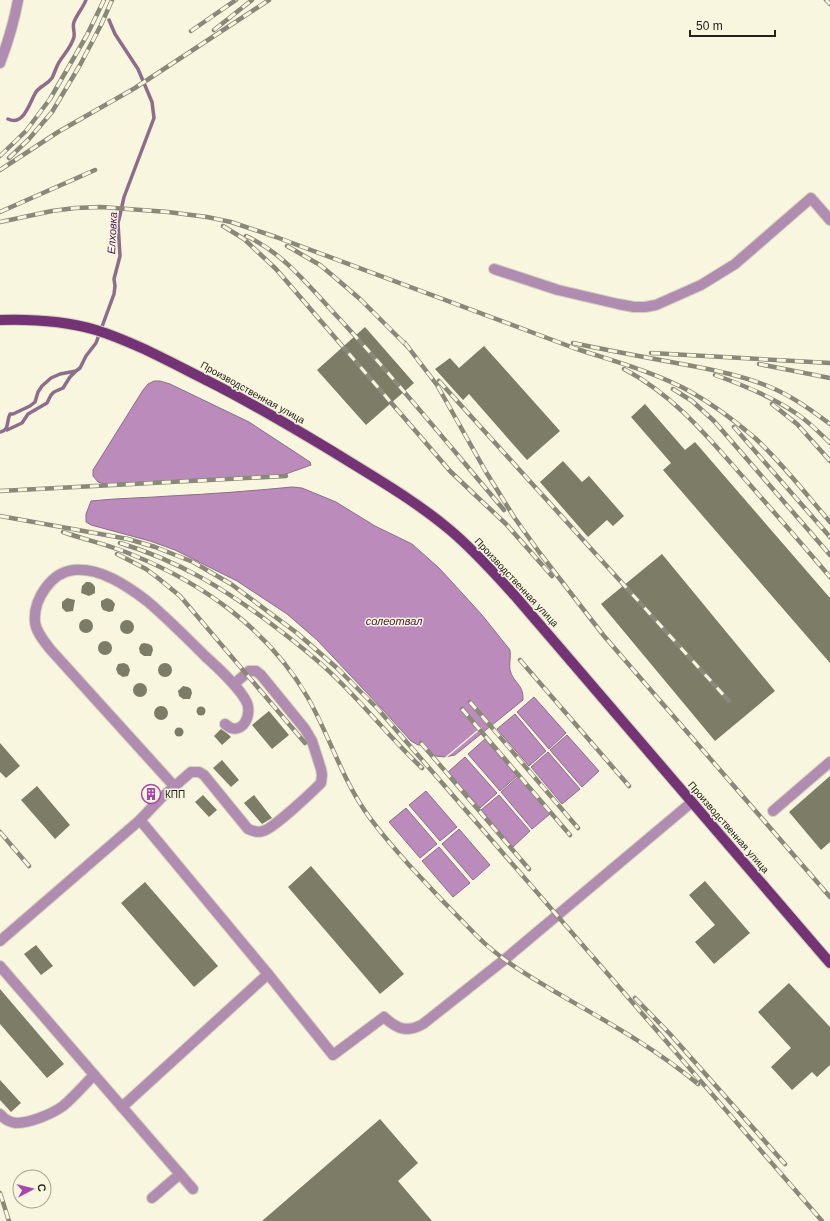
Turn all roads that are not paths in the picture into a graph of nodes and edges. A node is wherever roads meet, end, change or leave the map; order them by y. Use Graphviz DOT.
graph roads {
  1 [pos="18,0"];
  2 [pos="0,63"];
  3 [pos="830,220"];
  4 [pos="494,270"];
  5 [pos="0,320"];
  6 [pos="234,684"];
  7 [pos="225,724"];
  8 [pos="830,762"];
  9 [pos="174,786"];
  10 [pos="692,802"];
  11 [pos="773,811"];
  12 [pos="140,820"];
  13 [pos="0,941"];
  14 [pos="830,963"];
  15 [pos="0,966"];
  16 [pos="268,974"];
  17 [pos="94,1075"];
  18 [pos="122,1107"];
  19 [pos="0,1114"];
  20 [pos="180,1174"];
  21 [pos="193,1189"];
  22 [pos="152,1198"];
  1 -- 2 [label="street"];
  3 -- 4 [label="street"];
  5 -- 10 [label="main road, Производственная улица"];
  6 -- 7 [label="street"];
  6 -- 9 [label="street"];
  6 -- 9 [label="street"];
  8 -- 11 [label="street"];
  9 -- 12 [label="street"];
  10 -- 14 [label="main road, Производственная улица"];
  10 -- 16 [label="street"];
  12 -- 13 [label="street"];
  12 -- 16 [label="street"];
  15 -- 17 [label="street"];
  16 -- 18 [label="street"];
  17 -- 18 [label="street"];
  17 -- 19 [label="street"];
  18 -- 20 [label="street"];
  20 -- 21 [label="street"];
  20 -- 22 [label="street"];
}
